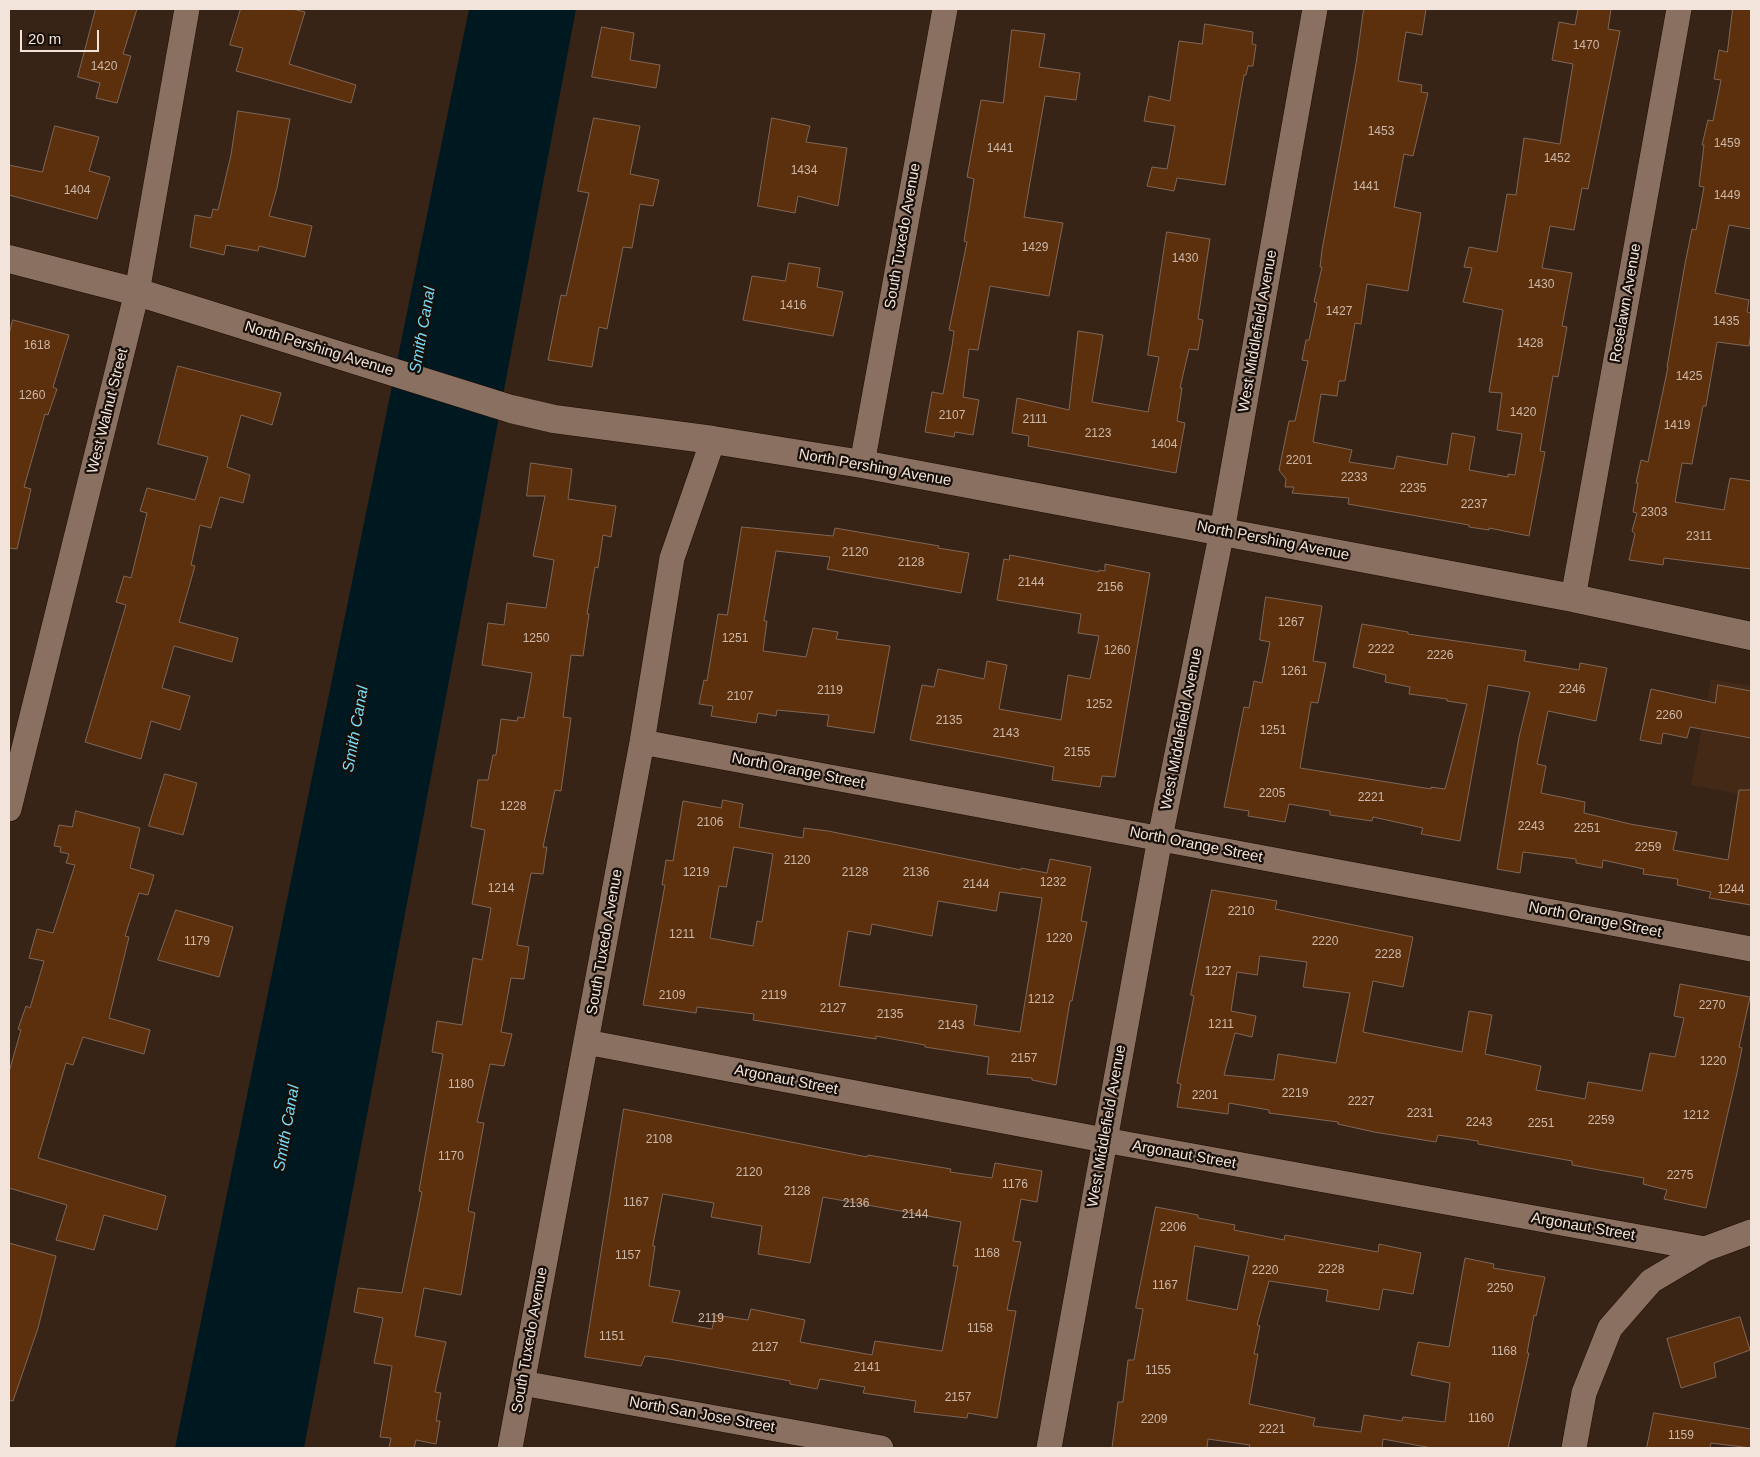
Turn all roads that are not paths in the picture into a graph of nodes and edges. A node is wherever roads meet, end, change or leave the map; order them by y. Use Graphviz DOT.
graph roads {
  1 [pos="187,9"];
  2 [pos="945,9"];
  3 [pos="1315,9"];
  4 [pos="1679,9"];
  5 [pos="9,259"];
  6 [pos="137,292"];
  7 [pos="713,440"];
  8 [pos="862,464"];
  9 [pos="1222,531"];
  10 [pos="1573,598"];
  11 [pos="1751,636"];
  12 [pos="642,742"];
  13 [pos="9,809"];
  14 [pos="1160,838"];
  15 [pos="1751,949"];
  16 [pos="586,1042"];
  17 [pos="1104,1140"];
  18 [pos="1751,1232"];
  19 [pos="1705,1249"];
  20 [pos="522,1383"];
  21 [pos="510,1448"];
  22 [pos="881,1448"];
  23 [pos="1049,1448"];
  24 [pos="1574,1448"];
  1 -- 6 [label="street, West Walnut Street"];
  2 -- 8 [label="street, South Tuxedo Avenue"];
  3 -- 9 [label="street, West Middlefield Avenue"];
  4 -- 10 [label="street, Roselawn Avenue"];
  5 -- 6 [label="main road, North Pershing Avenue"];
  6 -- 7 [label="main road, North Pershing Avenue"];
  6 -- 13 [label="street, West Walnut Street"];
  7 -- 8 [label="main road, North Pershing Avenue"];
  7 -- 12 [label="street, South Tuxedo Avenue"];
  8 -- 9 [label="main road, North Pershing Avenue"];
  9 -- 10 [label="main road, North Pershing Avenue"];
  9 -- 14 [label="street, West Middlefield Avenue"];
  10 -- 11 [label="main road, North Pershing Avenue"];
  12 -- 14 [label="street, North Orange Street"];
  12 -- 16 [label="street, South Tuxedo Avenue"];
  14 -- 15 [label="street, North Orange Street"];
  14 -- 17 [label="street, West Middlefield Avenue"];
  16 -- 17 [label="street, Argonaut Street"];
  16 -- 20 [label="street, South Tuxedo Avenue"];
  17 -- 19 [label="street, Argonaut Street"];
  17 -- 23 [label="street, West Middlefield Avenue"];
  18 -- 19 [label="street"];
  19 -- 24 [label="street"];
  20 -- 21 [label="street, South Tuxedo Avenue"];
  20 -- 22 [label="street, North San Jose Street"];
}
